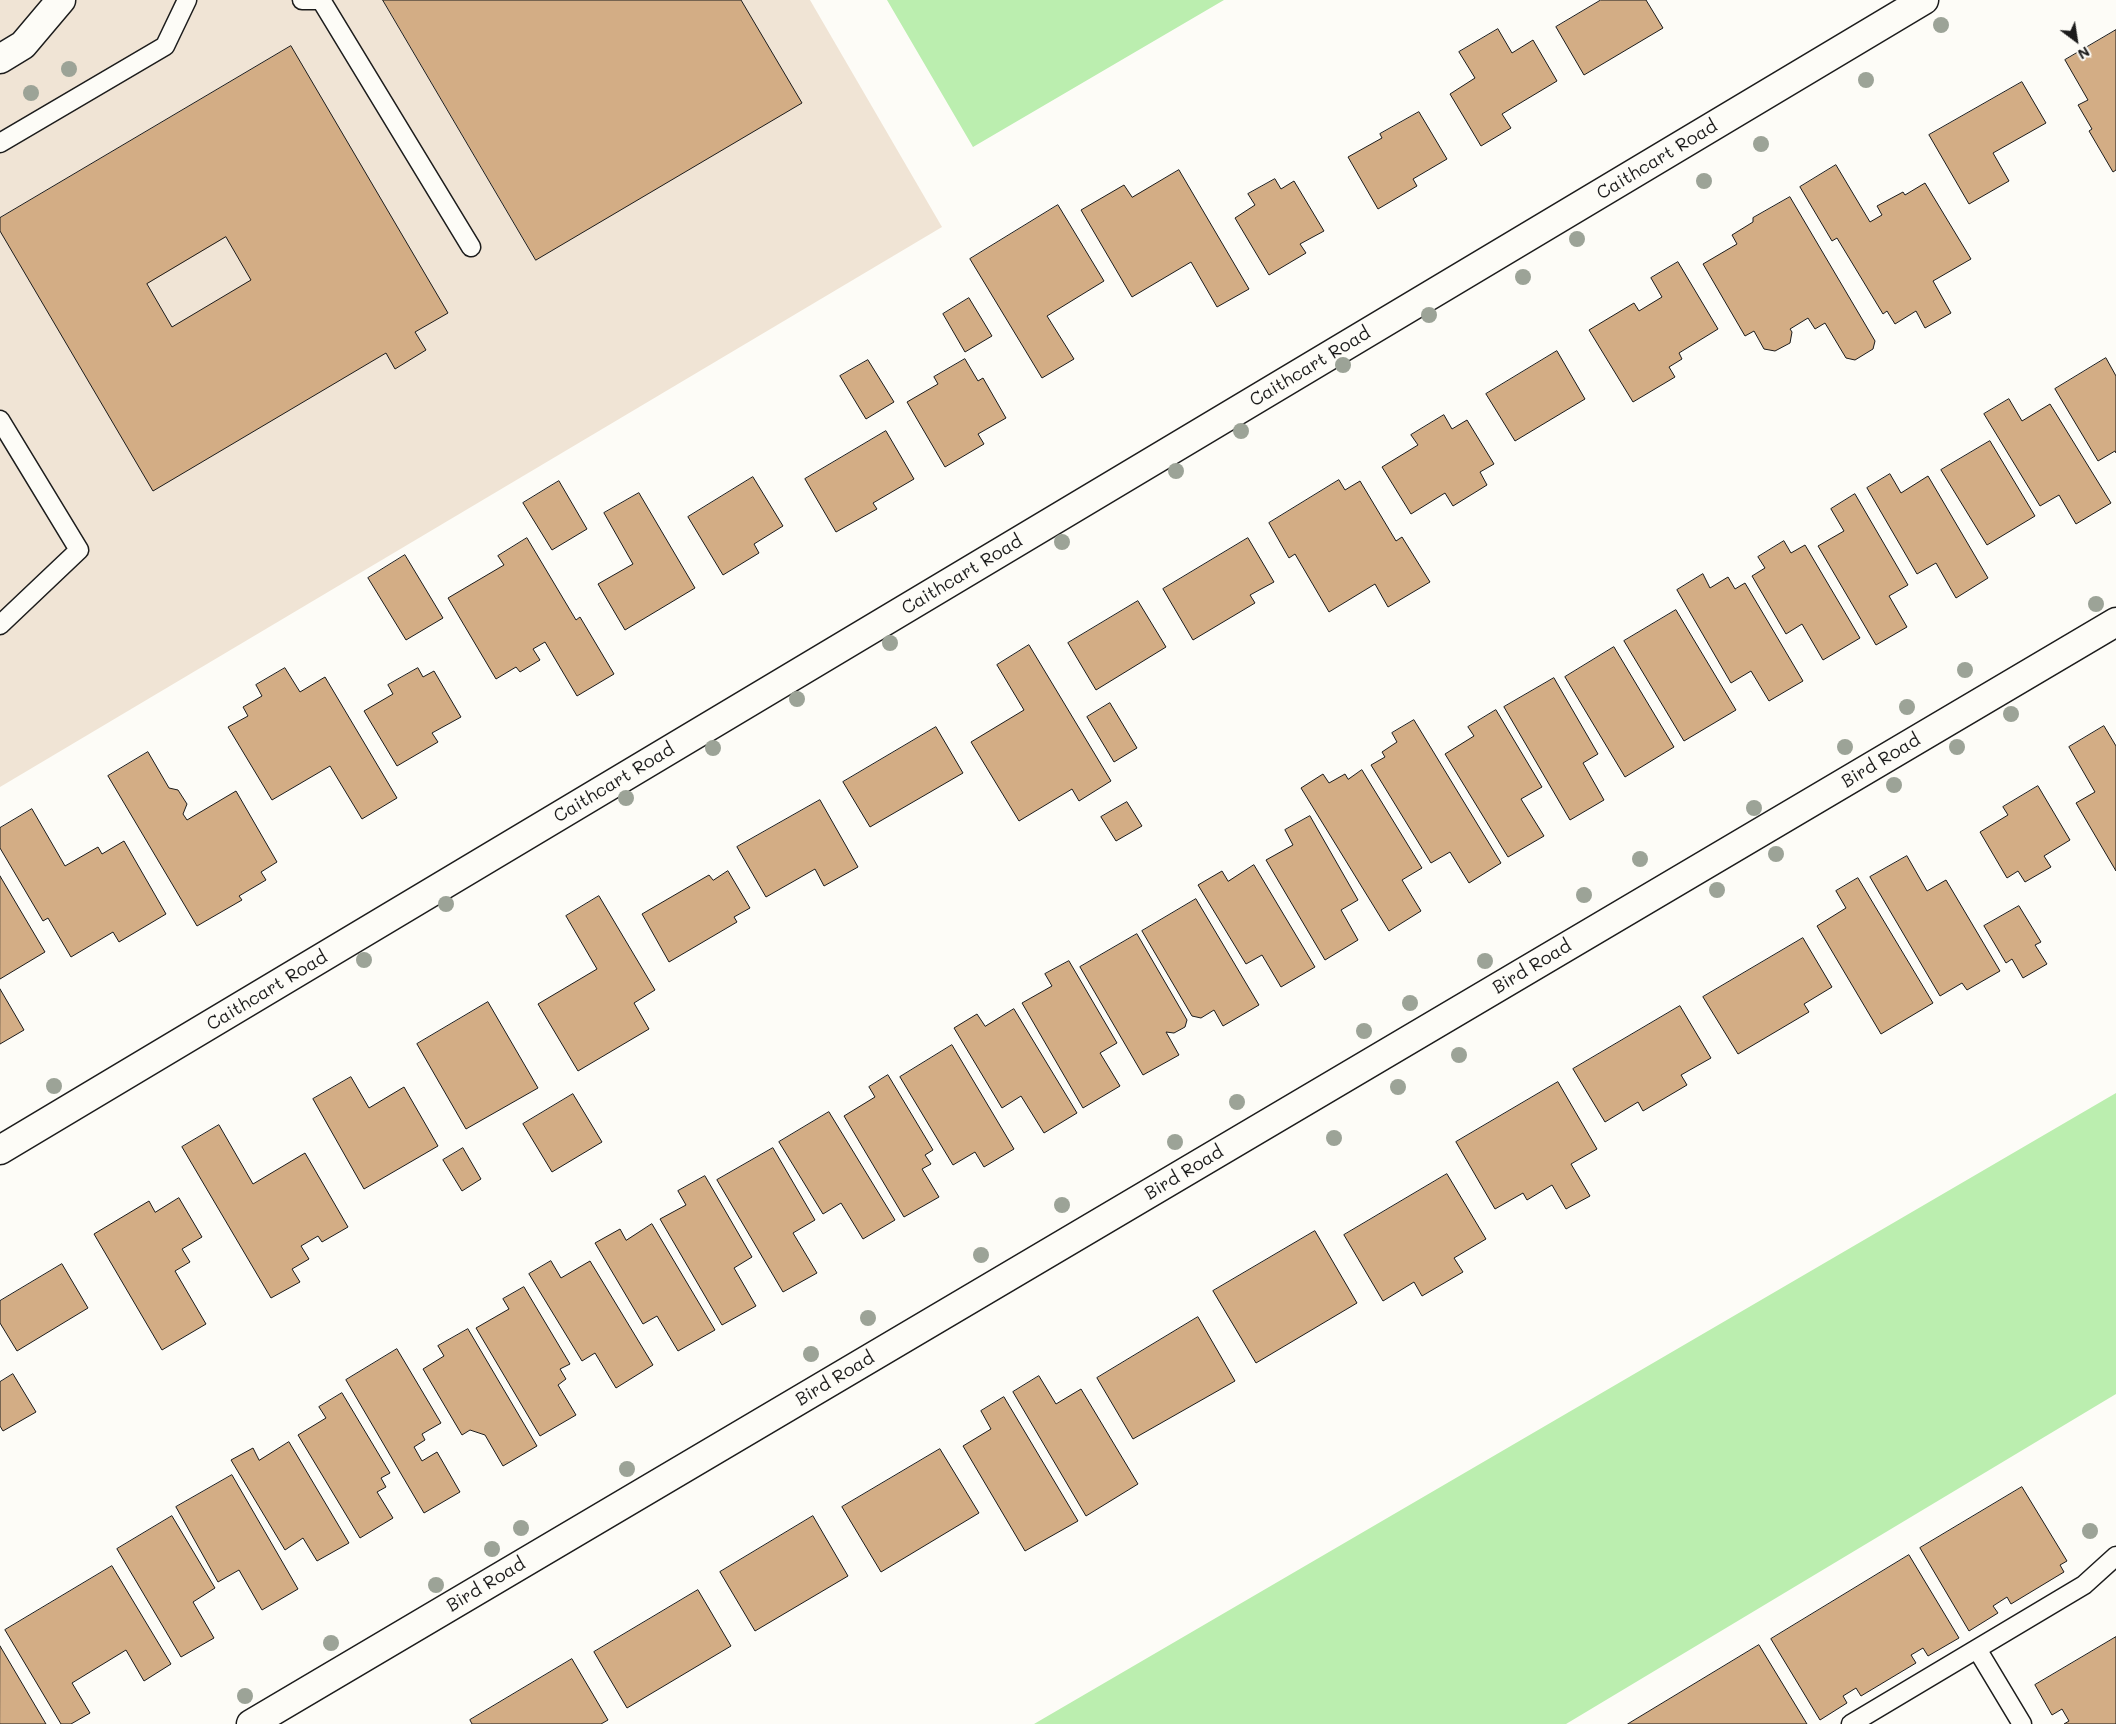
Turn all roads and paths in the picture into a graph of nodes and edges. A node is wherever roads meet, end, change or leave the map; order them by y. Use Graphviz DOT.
graph roads {
  1 [pos="61,0"];
  2 [pos="187,0"];
  3 [pos="302,0"];
  4 [pos="1924,0"];
  5 [pos="0,59"];
  6 [pos="0,143"];
  7 [pos="470,248"];
  8 [pos="0,420"];
  9 [pos="2116,622"];
  10 [pos="0,625"];
  11 [pos="0,1150"];
  12 [pos="2116,1556"];
  13 [pos="1977,1649"];
  14 [pos="251,1724"];
  15 [pos="1851,1724"];
  16 [pos="2022,1724"];
  1 -- 5 [label="street"];
  2 -- 6 [label="lane"];
  3 -- 7 [label="lane"];
  4 -- 11 [label="street, Caithcart Road"];
  8 -- 10 [label="lane"];
  9 -- 14 [label="street, Bird Road"];
  12 -- 13 [label="lane"];
  13 -- 15 [label="lane"];
  13 -- 16 [label="lane"];
}
